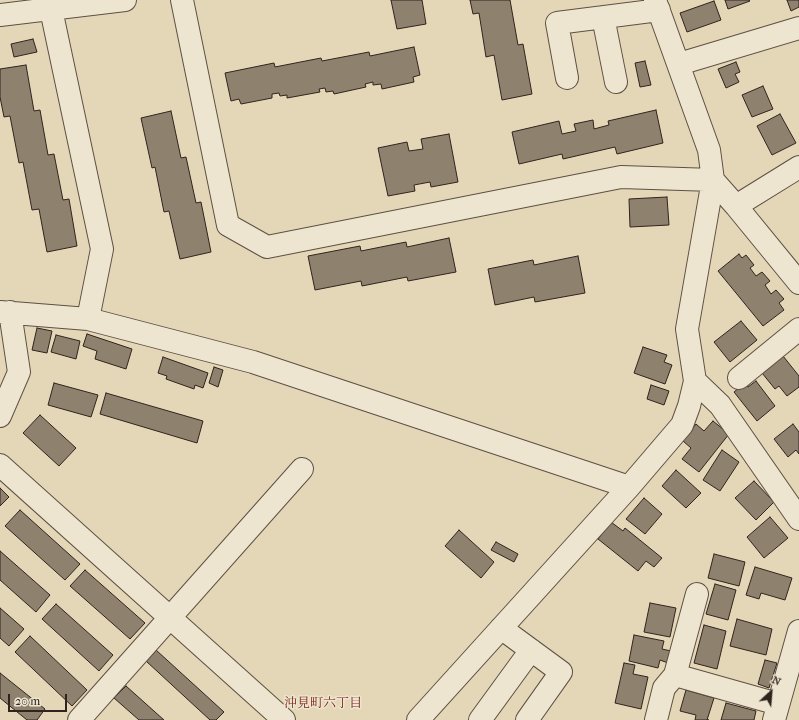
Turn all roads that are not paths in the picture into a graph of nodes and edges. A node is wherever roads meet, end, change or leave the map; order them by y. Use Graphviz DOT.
graph roads {
  1 [pos="125,0"];
  2 [pos="182,0"];
  3 [pos="50,5"];
  4 [pos="657,5"];
  5 [pos="0,15"];
  6 [pos="604,17"];
  7 [pos="799,28"];
  8 [pos="679,64"];
  9 [pos="567,78"];
  10 [pos="616,82"];
  11 [pos="799,167"];
  12 [pos="713,180"];
  13 [pos="736,206"];
  14 [pos="799,283"];
  15 [pos="5,312"];
  16 [pos="88,319"];
  17 [pos="799,329"];
  18 [pos="739,378"];
  19 [pos="695,381"];
  20 [pos="0,416"];
  21 [pos="0,465"];
  22 [pos="302,469"];
  23 [pos="628,487"];
  24 [pos="799,519"];
  25 [pos="698,594"];
  26 [pos="170,617"];
  27 [pos="501,628"];
  28 [pos="799,630"];
  29 [pos="531,650"];
  30 [pos="675,675"];
  31 [pos="776,712"];
  32 [pos="79,720"];
  33 [pos="284,720"];
  34 [pos="418,720"];
  35 [pos="480,720"];
  36 [pos="527,720"];
  37 [pos="656,720"];
  1 -- 3 [label="street"];
  2 -- 12 [label="street"];
  3 -- 5 [label="street"];
  3 -- 16 [label="street"];
  4 -- 6 [label="street"];
  4 -- 8 [label="street"];
  6 -- 9 [label="street"];
  6 -- 10 [label="street"];
  7 -- 8 [label="street"];
  8 -- 12 [label="street"];
  11 -- 13 [label="street"];
  12 -- 13 [label="street"];
  12 -- 19 [label="street"];
  13 -- 14 [label="street"];
  15 -- 16 [label="street"];
  15 -- 20 [label="street"];
  16 -- 23 [label="street"];
  17 -- 18 [label="street"];
  19 -- 23 [label="street"];
  19 -- 24 [label="street"];
  21 -- 26 [label="street"];
  22 -- 26 [label="street"];
  23 -- 27 [label="street"];
  25 -- 30 [label="street"];
  26 -- 32 [label="street"];
  26 -- 33 [label="street"];
  27 -- 29 [label="street"];
  27 -- 34 [label="street"];
  28 -- 31 [label="street"];
  29 -- 35 [label="street"];
  29 -- 36 [label="street"];
  30 -- 31 [label="street"];
  30 -- 37 [label="street"];
}
